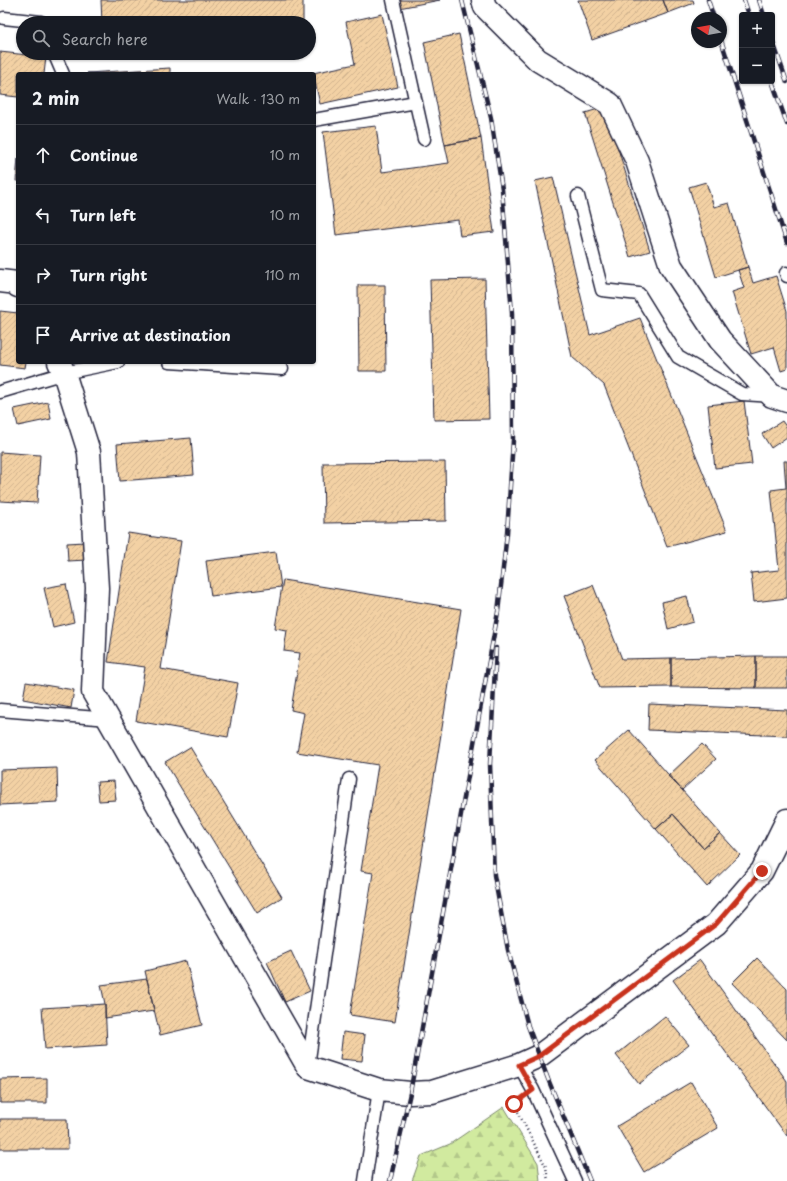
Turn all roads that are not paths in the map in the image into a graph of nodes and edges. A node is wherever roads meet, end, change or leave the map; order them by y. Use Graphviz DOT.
graph roads {
  1 [pos="393,0"];
  2 [pos="483,0"];
  3 [pos="4,18"];
  4 [pos="16,19"];
  5 [pos="57,60"];
  6 [pos="62,72"];
  7 [pos="416,102"];
  8 [pos="316,120"];
  9 [pos="424,139"];
  10 [pos="578,196"];
  11 [pos="99,364"];
  12 [pos="201,364"];
  13 [pos="61,368"];
  14 [pos="282,369"];
  15 [pos="0,392"];
  16 [pos="779,398"];
  17 [pos="0,710"];
  18 [pos="109,719"];
  19 [pos="349,779"];
  20 [pos="787,820"];
  21 [pos="519,1065"];
  22 [pos="308,1067"];
  23 [pos="379,1090"];
  24 [pos="365,1181"];
  25 [pos="575,1181"];
  1 -- 7 [label="lane"];
  2 -- 16 [label="street"];
  3 -- 4 [label="lane"];
  5 -- 6 [label="lane"];
  7 -- 8 [label="lane"];
  7 -- 9 [label="lane"];
  10 -- 16 [label="lane"];
  11 -- 13 [label="lane"];
  12 -- 14 [label="lane"];
  13 -- 15 [label="lane"];
  13 -- 18 [label="street"];
  17 -- 18 [label="lane"];
  18 -- 22 [label="street"];
  19 -- 22 [label="lane"];
  20 -- 21 [label="street"];
  21 -- 23 [label="street"];
  21 -- 25 [label="lane"];
  22 -- 23 [label="street"];
  23 -- 24 [label="lane"];
}
